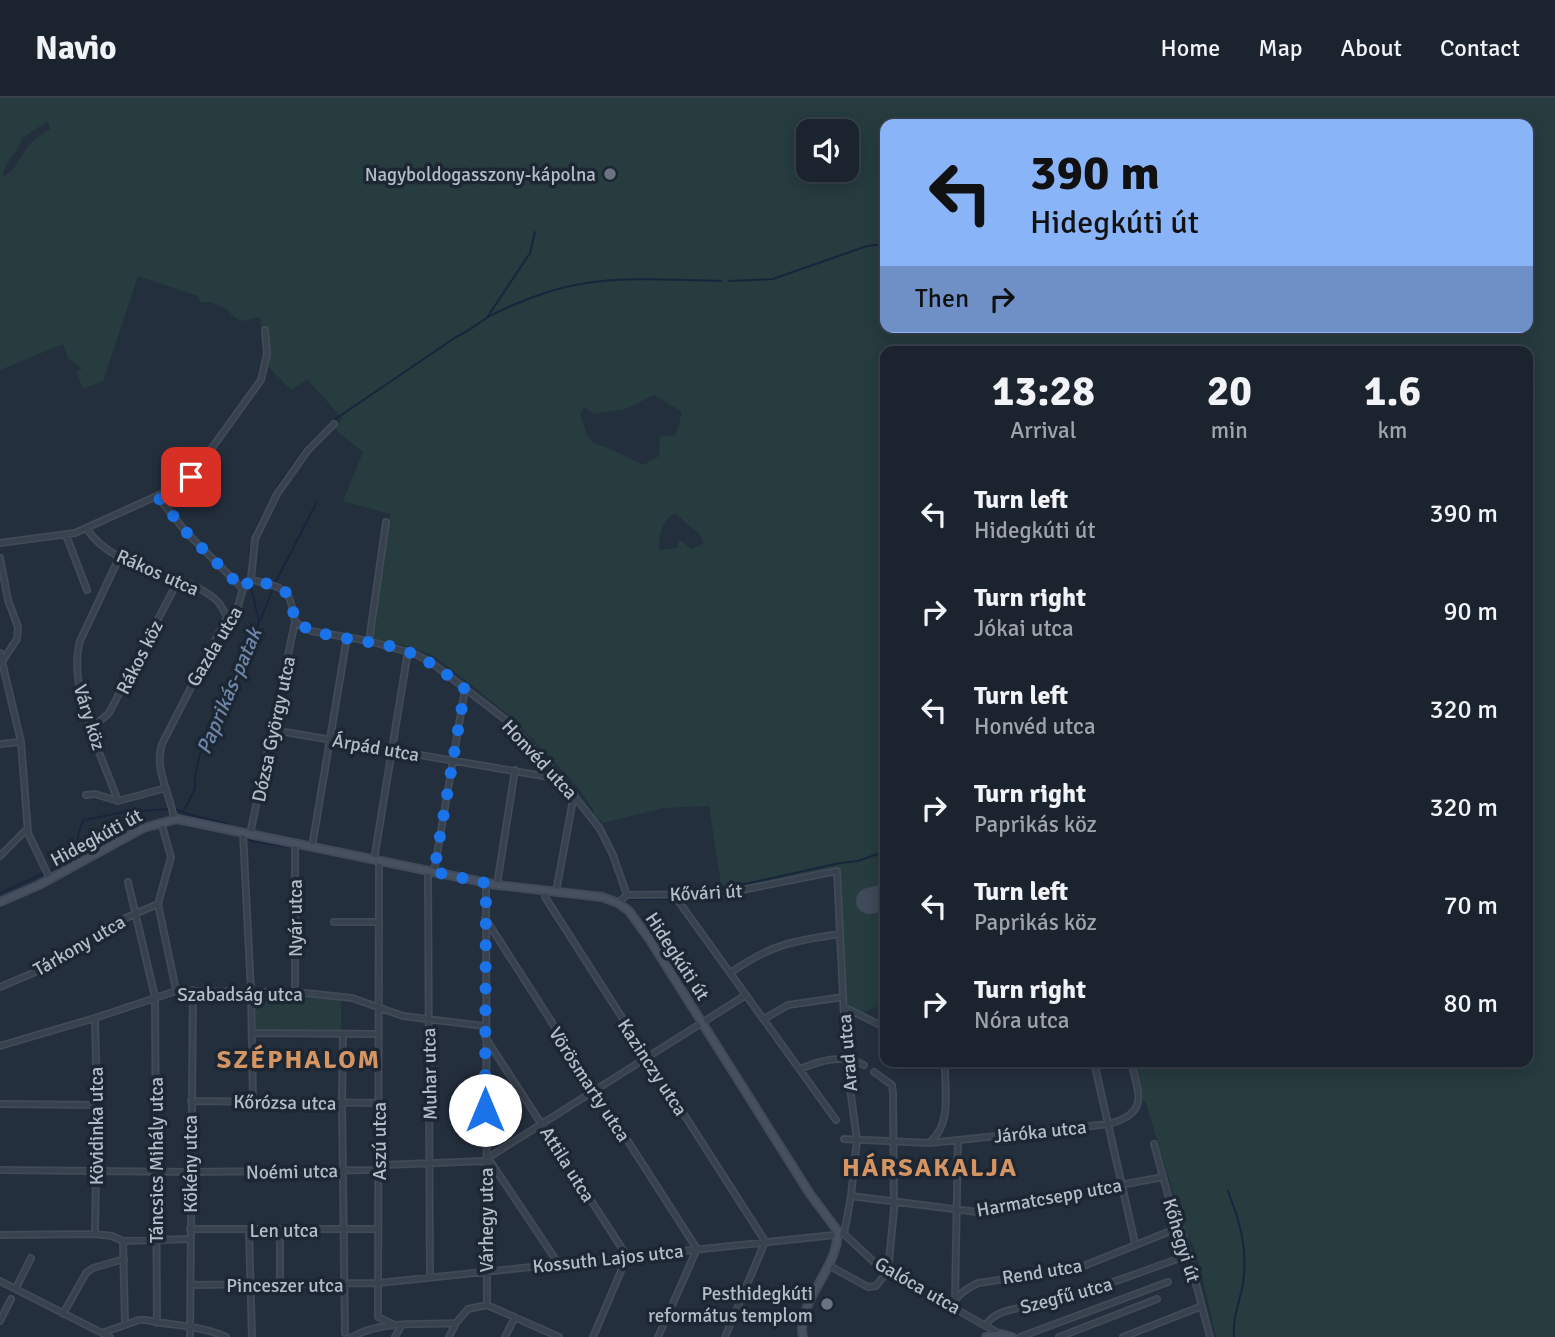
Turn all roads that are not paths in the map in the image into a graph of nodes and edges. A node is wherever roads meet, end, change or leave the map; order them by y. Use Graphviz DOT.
graph roads {
  1 [pos="265,330"];
  2 [pos="334,424"];
  3 [pos="157,496"];
  4 [pos="386,522"];
  5 [pos="87,528"];
  6 [pos="66,535"];
  7 [pos="0,543"];
  8 [pos="117,556"];
  9 [pos="0,558"];
  10 [pos="179,579"];
  11 [pos="250,581"];
  12 [pos="243,589"];
  13 [pos="87,590"];
  14 [pos="227,617"];
  15 [pos="295,622"];
  16 [pos="347,637"];
  17 [pos="369,641"];
  18 [pos="408,651"];
  19 [pos="0,653"];
  20 [pos="2,660"];
  21 [pos="465,689"];
  22 [pos="92,728"];
  23 [pos="273,730"];
  24 [pos="329,739"];
  25 [pos="21,742"];
  26 [pos="0,744"];
  27 [pos="392,750"];
  28 [pos="454,760"];
  29 [pos="515,770"];
  30 [pos="561,779"];
  31 [pos="166,788"];
  32 [pos="574,794"];
  33 [pos="86,795"];
  34 [pos="118,801"];
  35 [pos="173,812"];
  36 [pos="161,821"];
  37 [pos="27,829"];
  38 [pos="247,834"];
  39 [pos="295,846"];
  40 [pos="312,847"];
  41 [pos="0,856"];
  42 [pos="378,862"];
  43 [pos="837,872"];
  44 [pos="429,873"];
  45 [pos="49,878"];
  46 [pos="128,882"];
  47 [pos="486,885"];
  48 [pos="497,885"];
  49 [pos="544,892"];
  50 [pos="556,892"];
  51 [pos="674,894"];
  52 [pos="627,895"];
  53 [pos="0,902"];
  54 [pos="618,903"];
  55 [pos="158,904"];
  56 [pos="136,912"];
  57 [pos="484,918"];
  58 [pos="334,922"];
  59 [pos="379,922"];
  60 [pos="839,934"];
  61 [pos="730,973"];
  62 [pos="0,987"];
  63 [pos="194,990"];
  64 [pos="176,991"];
  65 [pos="251,991"];
  66 [pos="295,992"];
  67 [pos="746,995"];
  68 [pos="843,997"];
  69 [pos="155,998"];
  70 [pos="843,1007"];
  71 [pos="379,1009"];
  72 [pos="95,1018"];
  73 [pos="428,1019"];
  74 [pos="764,1019"];
  75 [pos="701,1023"];
  76 [pos="880,1025"];
  77 [pos="484,1026"];
  78 [pos="252,1033"];
  79 [pos="378,1034"];
  80 [pos="343,1035"];
  81 [pos="485,1036"];
  82 [pos="0,1046"];
  83 [pos="647,1057"];
  84 [pos="846,1058"];
  85 [pos="864,1065"];
  86 [pos="945,1067"];
  87 [pos="1095,1067"];
  88 [pos="1131,1067"];
  89 [pos="800,1069"];
  90 [pos="874,1072"];
  91 [pos="595,1090"];
  92 [pos="191,1101"];
  93 [pos="253,1102"];
  94 [pos="341,1103"];
  95 [pos="379,1103"];
  96 [pos="0,1104"];
  97 [pos="97,1105"];
  98 [pos="836,1120"];
  99 [pos="543,1123"];
  100 [pos="1109,1124"];
  101 [pos="844,1139"];
  102 [pos="857,1140"];
  103 [pos="958,1140"];
  104 [pos="892,1142"];
  105 [pos="930,1143"];
  106 [pos="1154,1144"];
  107 [pos="486,1159"];
  108 [pos="429,1162"];
  109 [pos="379,1167"];
  110 [pos="0,1170"];
  111 [pos="96,1170"];
  112 [pos="342,1170"];
  113 [pos="156,1171"];
  114 [pos="190,1172"];
  115 [pos="1163,1177"];
  116 [pos="1122,1184"];
  117 [pos="851,1196"];
  118 [pos="895,1202"];
  119 [pos="956,1211"];
  120 [pos="1178,1228"];
  121 [pos="190,1229"];
  122 [pos="249,1230"];
  123 [pos="343,1230"];
  124 [pos="378,1230"];
  125 [pos="280,1231"];
  126 [pos="94,1234"];
  127 [pos="841,1234"];
  128 [pos="0,1235"];
  129 [pos="190,1239"];
  130 [pos="156,1240"];
  131 [pos="123,1241"];
  132 [pos="766,1241"];
  133 [pos="1135,1243"];
  134 [pos="697,1249"];
  135 [pos="1188,1255"];
  136 [pos="627,1256"];
  137 [pos="31,1258"];
  138 [pos="124,1259"];
  139 [pos="559,1264"];
  140 [pos="828,1265"];
  141 [pos="486,1271"];
  142 [pos="888,1271"];
  143 [pos="430,1277"];
  144 [pos="0,1281"];
  145 [pos="1168,1282"];
  146 [pos="379,1283"];
  147 [pos="280,1284"];
  148 [pos="344,1284"];
  149 [pos="190,1285"];
  150 [pos="251,1286"];
  151 [pos="16,1289"];
  152 [pos="955,1299"];
  153 [pos="1157,1299"];
  154 [pos="11,1300"];
  155 [pos="487,1305"];
  156 [pos="951,1306"];
  157 [pos="1202,1306"];
  158 [pos="63,1314"];
  159 [pos="515,1317"];
  160 [pos="0,1321"];
  161 [pos="158,1323"];
  162 [pos="456,1323"];
  163 [pos="125,1324"];
  164 [pos="398,1325"];
  165 [pos="986,1325"];
  166 [pos="190,1326"];
  167 [pos="345,1333"];
  168 [pos="803,1334"];
  169 [pos="1001,1334"];
  170 [pos="101,1335"];
  171 [pos="110,1337"];
  172 [pos="190,1337"];
  173 [pos="226,1337"];
  174 [pos="252,1337"];
  175 [pos="352,1337"];
  176 [pos="395,1337"];
  177 [pos="449,1337"];
  178 [pos="505,1337"];
  179 [pos="559,1337"];
  180 [pos="593,1337"];
  181 [pos="658,1337"];
  182 [pos="725,1337"];
  183 [pos="796,1337"];
  184 [pos="986,1337"];
  185 [pos="1012,1337"];
  186 [pos="1020,1337"];
  187 [pos="1059,1337"];
  188 [pos="1123,1337"];
  189 [pos="1210,1337"];
  1 -- 3 [label="street"];
  2 -- 11 [label="street"];
  3 -- 5 [label="street"];
  3 -- 12 [label="street"];
  4 -- 17 [label="street"];
  5 -- 6 [label="street"];
  5 -- 8 [label="street, Rákos utca"];
  6 -- 7 [label="street"];
  6 -- 13 [label="street"];
  8 -- 10 [label="street, Rákos utca"];
  8 -- 22 [label="street, Váry köz"];
  9 -- 20 [label="street"];
  10 -- 14 [label="street, Rákos utca"];
  10 -- 22 [label="street, Rákos köz"];
  11 -- 12 [label="street, Gazda utca"];
  11 -- 15 [label="street"];
  12 -- 14 [label="street, Gazda utca"];
  14 -- 31 [label="street, Gazda utca"];
  15 -- 16 [label="street, Honvéd utca"];
  15 -- 23 [label="street, Dózsa György utca"];
  16 -- 17 [label="street, Honvéd utca"];
  16 -- 24 [label="street"];
  17 -- 18 [label="street, Honvéd utca"];
  18 -- 21 [label="street, Honvéd utca"];
  18 -- 27 [label="street, Aszú utca"];
  19 -- 20 [label="street"];
  20 -- 25 [label="street"];
  21 -- 28 [label="street, Muhar utca"];
  21 -- 30 [label="street, Honvéd utca"];
  22 -- 34 [label="street, Váry köz"];
  23 -- 24 [label="street, Árpád utca"];
  23 -- 38 [label="street, Dózsa György utca"];
  24 -- 27 [label="street, Árpád utca"];
  24 -- 40 [label="street"];
  25 -- 26 [label="street"];
  25 -- 37 [label="street"];
  27 -- 28 [label="street, Árpád utca"];
  27 -- 42 [label="street, Aszú utca"];
  28 -- 29 [label="street, Árpád utca"];
  28 -- 44 [label="street, Muhar utca"];
  29 -- 30 [label="street, Árpád utca"];
  29 -- 48 [label="street"];
  30 -- 32 [label="street, Honvéd utca"];
  31 -- 34 [label="street"];
  31 -- 35 [label="street, Gazda utca"];
  32 -- 50 [label="street"];
  32 -- 52 [label="street, Honvéd utca"];
  33 -- 34 [label="street"];
  35 -- 36 [label="main road, Hidegkúti út"];
  35 -- 38 [label="main road, Hidegkúti út"];
  36 -- 45 [label="main road, Hidegkúti út"];
  36 -- 55 [label="street"];
  37 -- 41 [label="street"];
  37 -- 45 [label="street"];
  38 -- 39 [label="main road, Hidegkúti út"];
  38 -- 65 [label="street, Dózsa György utca"];
  39 -- 40 [label="main road, Hidegkúti út"];
  39 -- 66 [label="street, Nyár utca"];
  40 -- 42 [label="main road, Hidegkúti út"];
  42 -- 44 [label="main road, Hidegkúti út"];
  42 -- 59 [label="street, Aszú utca"];
  43 -- 51 [label="street, Kővári út"];
  43 -- 60 [label="street, Arad utca"];
  44 -- 47 [label="main road, Hidegkúti út"];
  44 -- 73 [label="street, Muhar utca"];
  45 -- 53 [label="main road, Hidegkúti út"];
  46 -- 56 [label="street, Táncsics Mihály utca"];
  47 -- 48 [label="main road, Hidegkúti út"];
  47 -- 57 [label="street, Várhegy utca"];
  48 -- 49 [label="main road, Hidegkúti út"];
  49 -- 50 [label="main road, Hidegkúti út"];
  49 -- 83 [label="street, Kazinczy utca"];
  50 -- 54 [label="main road, Hidegkúti út"];
  51 -- 52 [label="street, Kővári út"];
  51 -- 61 [label="street"];
  52 -- 54 [label="street"];
  54 -- 75 [label="main road, Hidegkúti út"];
  55 -- 56 [label="street, Tárkony utca"];
  55 -- 64 [label="street"];
  56 -- 62 [label="street, Tárkony utca"];
  56 -- 69 [label="street, Táncsics Mihály utca"];
  57 -- 77 [label="street, Várhegy utca"];
  57 -- 91 [label="street, Vörösmarty utca"];
  58 -- 59 [label="street"];
  59 -- 71 [label="street, Aszú utca"];
  60 -- 61 [label="street"];
  60 -- 68 [label="street, Arad utca"];
  61 -- 67 [label="street"];
  63 -- 64 [label="street, Szabadság utca"];
  63 -- 65 [label="street, Szabadság utca"];
  63 -- 92 [label="street, Kökény utca"];
  64 -- 69 [label="street, Szabadság utca"];
  65 -- 66 [label="street, Szabadság utca"];
  65 -- 78 [label="street, Dózsa György utca"];
  66 -- 71 [label="street, Szabadság utca"];
  67 -- 74 [label="street"];
  67 -- 75 [label="street"];
  68 -- 70 [label="street, Arad utca"];
  68 -- 74 [label="street"];
  69 -- 72 [label="street, Szabadság utca"];
  69 -- 113 [label="street, Táncsics Mihály utca"];
  70 -- 76 [label="street"];
  70 -- 84 [label="street, Arad utca"];
  71 -- 73 [label="street, Szabadság utca"];
  71 -- 79 [label="street, Aszú utca"];
  72 -- 82 [label="street, Szabadság utca"];
  72 -- 97 [label="street, Kövidinka utca"];
  73 -- 77 [label="street, Szabadság utca"];
  73 -- 108 [label="street, Muhar utca"];
  74 -- 89 [label="street"];
  75 -- 83 [label="street"];
  75 -- 127 [label="main road, Hidegkúti út"];
  77 -- 81 [label="street, Várhegy utca"];
  78 -- 80 [label="street"];
  78 -- 93 [label="street, Dózsa György utca"];
  79 -- 80 [label="street"];
  79 -- 95 [label="street, Aszú utca"];
  80 -- 94 [label="street"];
  81 -- 99 [label="street, Attila utca"];
  81 -- 107 [label="street, Várhegy utca"];
  83 -- 91 [label="street"];
  83 -- 132 [label="street, Kazinczy utca"];
  84 -- 85 [label="street"];
  84 -- 89 [label="street"];
  84 -- 102 [label="street, Arad utca"];
  86 -- 105 [label="street"];
  87 -- 100 [label="street"];
  88 -- 100 [label="street, Járóka utca"];
  89 -- 98 [label="street"];
  90 -- 104 [label="street"];
  91 -- 99 [label="street"];
  91 -- 134 [label="street, Vörösmarty utca"];
  92 -- 93 [label="street, Kőrózsa utca"];
  92 -- 114 [label="street, Kökény utca"];
  93 -- 94 [label="street, Kőrózsa utca"];
  94 -- 95 [label="street, Kőrózsa utca"];
  94 -- 112 [label="street"];
  95 -- 109 [label="street, Aszú utca"];
  96 -- 97 [label="street"];
  97 -- 111 [label="street, Kövidinka utca"];
  99 -- 107 [label="street"];
  99 -- 136 [label="street, Attila utca"];
  100 -- 103 [label="street, Járóka utca"];
  100 -- 116 [label="street"];
  101 -- 102 [label="street, Járóka utca"];
  102 -- 104 [label="street, Járóka utca"];
  102 -- 117 [label="street, Arad utca"];
  103 -- 105 [label="street, Járóka utca"];
  103 -- 119 [label="street"];
  104 -- 105 [label="street, Járóka utca"];
  104 -- 118 [label="street"];
  106 -- 115 [label="street, Kőhegyi út"];
  107 -- 108 [label="street, Noémi utca"];
  107 -- 139 [label="street"];
  107 -- 141 [label="street, Várhegy utca"];
  108 -- 109 [label="street, Noémi utca"];
  108 -- 143 [label="street, Muhar utca"];
  109 -- 112 [label="street, Noémi utca"];
  109 -- 124 [label="street, Aszú utca"];
  110 -- 111 [label="street, Noémi utca"];
  111 -- 113 [label="street, Noémi utca"];
  111 -- 126 [label="street, Kövidinka utca"];
  112 -- 114 [label="street, Noémi utca"];
  112 -- 123 [label="street"];
  113 -- 114 [label="street, Noémi utca"];
  113 -- 130 [label="street, Táncsics Mihály utca"];
  114 -- 121 [label="street, Kökény utca"];
  115 -- 116 [label="street, Harmatcsepp utca"];
  115 -- 120 [label="street, Kőhegyi út"];
  116 -- 119 [label="street, Harmatcsepp utca"];
  116 -- 133 [label="street"];
  117 -- 118 [label="street, Harmatcsepp utca"];
  117 -- 127 [label="street, Arad utca"];
  118 -- 119 [label="street, Harmatcsepp utca"];
  118 -- 142 [label="street"];
  119 -- 152 [label="street"];
  120 -- 133 [label="street, Rend utca"];
  120 -- 135 [label="street, Kőhegyi út"];
  121 -- 122 [label="street, Len utca"];
  121 -- 129 [label="street, Kökény utca"];
  122 -- 125 [label="street, Len utca"];
  122 -- 150 [label="street"];
  123 -- 124 [label="street, Len utca"];
  123 -- 125 [label="street, Len utca"];
  123 -- 148 [label="street"];
  124 -- 146 [label="street, Aszú utca"];
  125 -- 147 [label="street"];
  126 -- 128 [label="street"];
  126 -- 131 [label="street"];
  127 -- 132 [label="street, Kossuth Lajos utca"];
  127 -- 140 [label="main road"];
  127 -- 142 [label="street, Galóca utca"];
  129 -- 130 [label="street"];
  129 -- 149 [label="street, Kökény utca"];
  130 -- 131 [label="street"];
  130 -- 161 [label="street, Táncsics Mihály utca"];
  131 -- 138 [label="street"];
  132 -- 134 [label="street, Kossuth Lajos utca"];
  132 -- 182 [label="street"];
  133 -- 152 [label="street, Rend utca"];
  134 -- 136 [label="street, Kossuth Lajos utca"];
  134 -- 181 [label="street"];
  135 -- 157 [label="street, Kőhegyi út"];
  135 -- 165 [label="street, Szegfű utca"];
  136 -- 139 [label="street, Kossuth Lajos utca"];
  136 -- 180 [label="street"];
  137 -- 151 [label="street"];
  138 -- 158 [label="street"];
  138 -- 163 [label="street"];
  139 -- 141 [label="street, Kossuth Lajos utca"];
  140 -- 142 [label="street"];
  140 -- 168 [label="main road"];
  141 -- 143 [label="street, Kossuth Lajos utca"];
  141 -- 155 [label="street, Várhegy utca"];
  142 -- 156 [label="street, Galóca utca"];
  143 -- 146 [label="street, Kossuth Lajos utca"];
  144 -- 151 [label="street"];
  145 -- 186 [label="street"];
  146 -- 148 [label="street, Pinceszer utca"];
  146 -- 164 [label="street, Aszú utca"];
  147 -- 148 [label="street, Pinceszer utca"];
  147 -- 150 [label="street, Pinceszer utca"];
  148 -- 167 [label="street"];
  149 -- 150 [label="street, Pinceszer utca"];
  149 -- 166 [label="street, Kökény utca"];
  150 -- 174 [label="street"];
  151 -- 158 [label="street"];
  152 -- 156 [label="street, Rend utca"];
  153 -- 187 [label="street"];
  154 -- 160 [label="street"];
  155 -- 159 [label="street"];
  155 -- 162 [label="street"];
  156 -- 165 [label="street, Galóca utca"];
  157 -- 188 [label="street"];
  157 -- 189 [label="street, Kőhegyi út"];
  158 -- 170 [label="street"];
  159 -- 178 [label="street"];
  159 -- 179 [label="street"];
  161 -- 163 [label="street"];
  161 -- 166 [label="street"];
  162 -- 164 [label="street"];
  162 -- 177 [label="street"];
  163 -- 170 [label="street"];
  164 -- 175 [label="street"];
  164 -- 176 [label="street"];
  165 -- 169 [label="street, Galóca utca"];
  166 -- 172 [label="street, Kökény utca"];
  166 -- 173 [label="street"];
  168 -- 183 [label="street"];
  169 -- 184 [label="main road"];
  169 -- 185 [label="main road"];
  170 -- 171 [label="street"];
}
